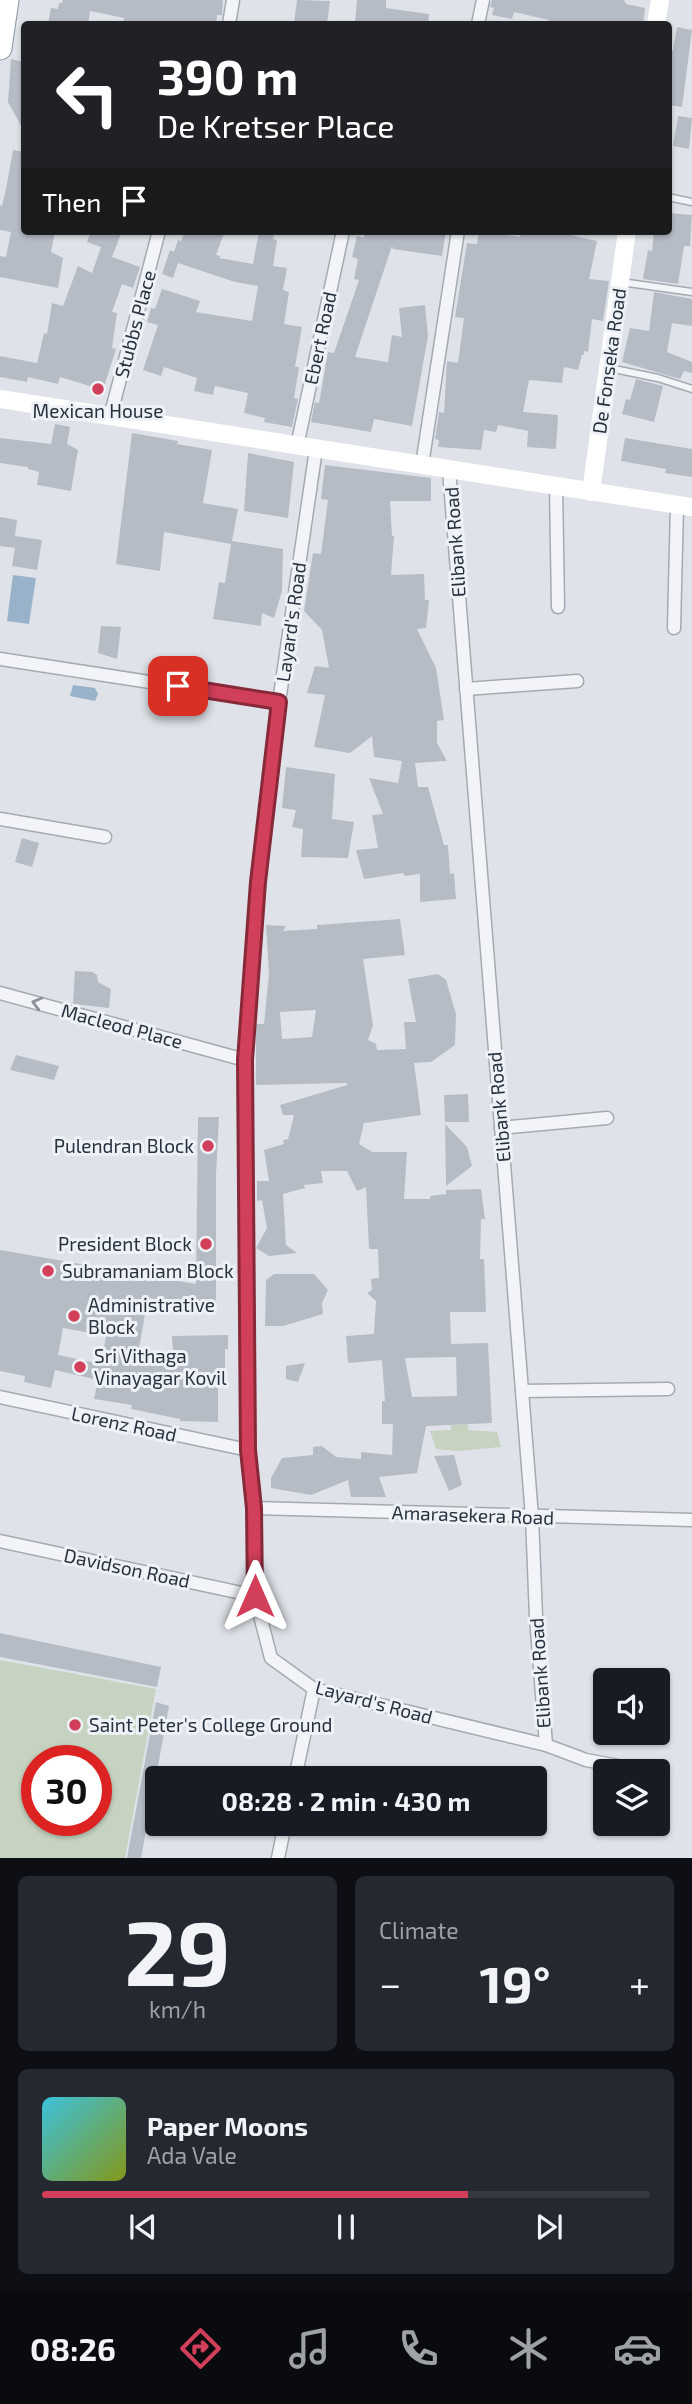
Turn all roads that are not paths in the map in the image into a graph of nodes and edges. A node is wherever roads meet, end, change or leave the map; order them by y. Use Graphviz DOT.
graph roads {
  1 [pos="8,0"];
  2 [pos="233,0"];
  3 [pos="483,0"];
  4 [pos="660,0"];
  5 [pos="230,21"];
  6 [pos="479,21"];
  7 [pos="656,21"];
  8 [pos="0,48"];
  9 [pos="672,198"];
  10 [pos="692,202"];
  11 [pos="158,235"];
  12 [pos="343,235"];
  13 [pos="457,235"];
  14 [pos="627,235"];
  15 [pos="621,282"];
  16 [pos="692,292"];
  17 [pos="608,368"];
  18 [pos="692,389"];
  19 [pos="0,399"];
  20 [pos="110,417"];
  21 [pos="297,446"];
  22 [pos="316,449"];
  23 [pos="422,465"];
  24 [pos="449,470"];
  25 [pos="556,486"];
  26 [pos="591,492"];
  27 [pos="685,506"];
  28 [pos="558,607"];
  29 [pos="674,628"];
  30 [pos="0,659"];
  31 [pos="577,681"];
  32 [pos="466,689"];
  33 [pos="279,702"];
  34 [pos="0,819"];
  35 [pos="105,837"];
  36 [pos="0,993"];
  37 [pos="245,1060"];
  38 [pos="607,1118"];
  39 [pos="500,1128"];
  40 [pos="668,1389"];
  41 [pos="522,1391"];
  42 [pos="0,1397"];
  43 [pos="248,1450"];
  44 [pos="254,1508"];
  45 [pos="532,1517"];
  46 [pos="692,1520"];
  47 [pos="0,1541"];
  48 [pos="255,1596"];
  49 [pos="314,1689"];
  50 [pos="546,1745"];
  51 [pos="593,1761"];
  52 [pos="298,1766"];
  53 [pos="283,1836"];
  54 [pos="278,1858"];
  1 -- 8 [label="highway"];
  2 -- 5 [label="street"];
  3 -- 6 [label="street"];
  4 -- 7 [label="main road"];
  9 -- 10 [label="lane"];
  11 -- 20 [label="street, Stubbs Place"];
  12 -- 21 [label="street, Ebert Road"];
  13 -- 23 [label="street"];
  14 -- 15 [label="main road, De Fonseka Road"];
  15 -- 16 [label="lane"];
  15 -- 17 [label="main road, De Fonseka Road"];
  17 -- 18 [label="lane"];
  17 -- 26 [label="main road, De Fonseka Road"];
  19 -- 20 [label="main road"];
  20 -- 21 [label="main road"];
  21 -- 22 [label="main road"];
  22 -- 23 [label="main road"];
  22 -- 33 [label="street, Layard's Road"];
  23 -- 24 [label="main road"];
  24 -- 25 [label="main road"];
  24 -- 32 [label="street, Elibank Road"];
  25 -- 26 [label="main road"];
  25 -- 28 [label="street"];
  26 -- 27 [label="main road"];
  27 -- 29 [label="street"];
  30 -- 33 [label="street"];
  31 -- 32 [label="street"];
  32 -- 39 [label="street, Elibank Road"];
  33 -- 37 [label="street, Layard's Road"];
  34 -- 35 [label="street"];
  37 -- 36 [label="street, Macleod Place, one-way"];
  37 -- 43 [label="street, Layard's Road"];
  38 -- 39 [label="street"];
  39 -- 41 [label="street, Elibank Road"];
  40 -- 41 [label="street"];
  41 -- 45 [label="street, Elibank Road"];
  42 -- 43 [label="street, Lorenz Road"];
  43 -- 44 [label="street, Layard's Road"];
  44 -- 45 [label="street, Amarasekera Road"];
  44 -- 48 [label="street, Layard's Road"];
  45 -- 46 [label="street, Amarasekera Road"];
  45 -- 50 [label="street, Elibank Road"];
  47 -- 48 [label="street, Davidson Road"];
  48 -- 49 [label="street, Layard's Road"];
  49 -- 50 [label="street, Layard's Road"];
  49 -- 52 [label="street"];
  50 -- 51 [label="street, Layard's Road"];
  53 -- 54 [label="street"];
}
